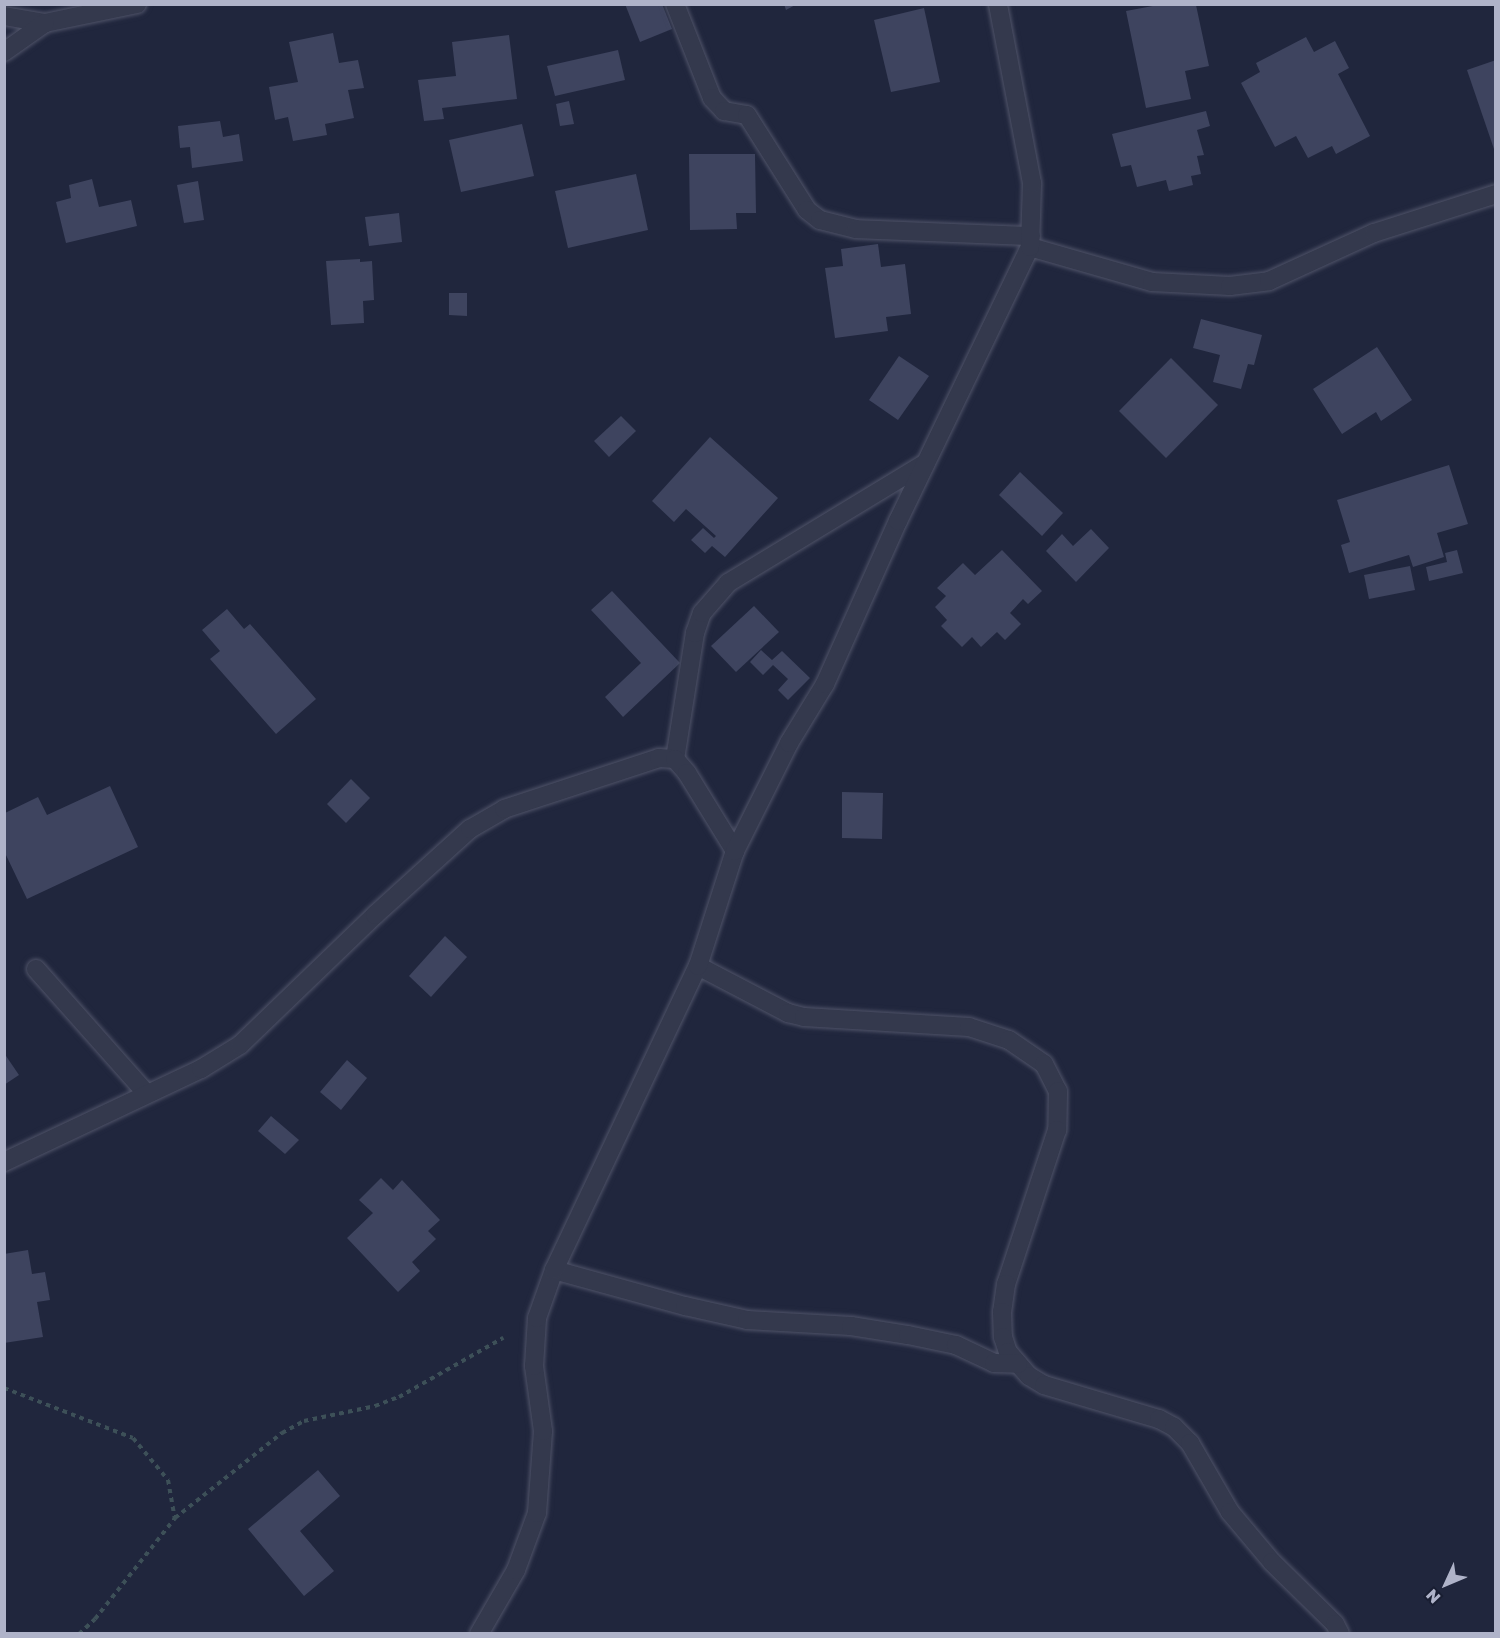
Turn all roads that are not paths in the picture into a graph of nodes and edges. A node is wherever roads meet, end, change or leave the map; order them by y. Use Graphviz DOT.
graph roads {
  1 [pos="137,4"];
  2 [pos="675,4"];
  3 [pos="998,4"];
  4 [pos="4,16"];
  5 [pos="45,23"];
  6 [pos="4,52"];
  7 [pos="1496,194"];
  8 [pos="1031,242"];
  9 [pos="925,463"];
  10 [pos="675,759"];
  11 [pos="735,850"];
  12 [pos="698,966"];
  13 [pos="36,969"];
  14 [pos="147,1094"];
  15 [pos="4,1162"];
  16 [pos="554,1270"];
  17 [pos="1018,1364"];
  18 [pos="479,1634"];
  19 [pos="1340,1634"];
  1 -- 5 [label="street"];
  2 -- 8 [label="street"];
  3 -- 8 [label="street"];
  4 -- 5 [label="street"];
  5 -- 6 [label="street"];
  7 -- 8 [label="street"];
  8 -- 9 [label="street"];
  9 -- 10 [label="street"];
  9 -- 11 [label="street"];
  10 -- 11 [label="street"];
  10 -- 14 [label="street"];
  11 -- 12 [label="street"];
  12 -- 16 [label="street"];
  12 -- 17 [label="street"];
  13 -- 14 [label="street"];
  14 -- 15 [label="street"];
  16 -- 17 [label="street"];
  16 -- 18 [label="street"];
  17 -- 19 [label="street"];
}
